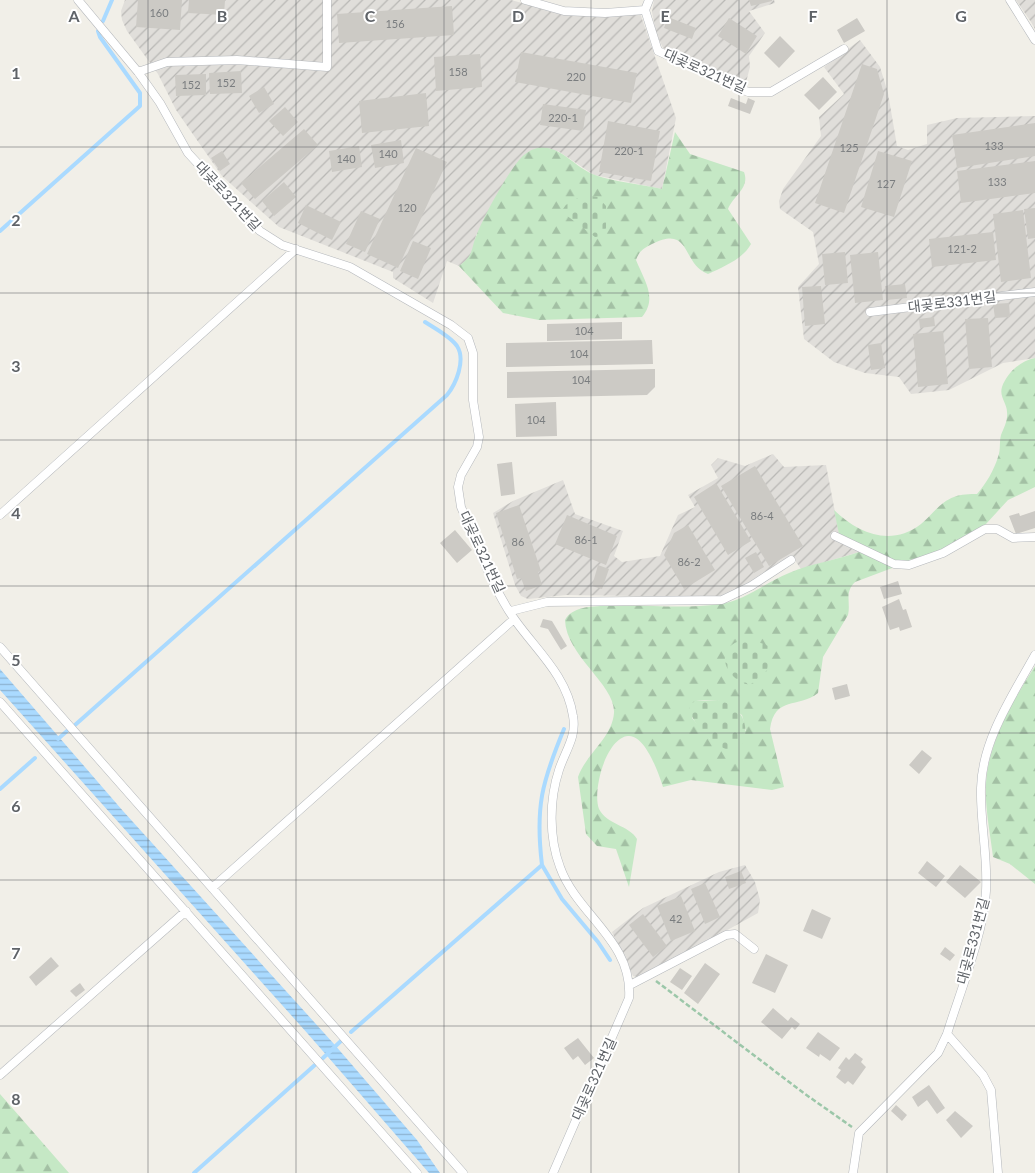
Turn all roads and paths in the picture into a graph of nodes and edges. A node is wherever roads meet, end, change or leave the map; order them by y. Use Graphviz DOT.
graph roads {
  1 [pos="78,0"];
  2 [pos="327,0"];
  3 [pos="525,0"];
  4 [pos="649,0"];
  5 [pos="1010,0"];
  6 [pos="645,10"];
  7 [pos="1035,40"];
  8 [pos="844,49"];
  9 [pos="138,72"];
  10 [pos="296,250"];
  11 [pos="1035,292"];
  12 [pos="870,312"];
  13 [pos="0,515"];
  14 [pos="835,536"];
  15 [pos="1035,537"];
  16 [pos="791,560"];
  17 [pos="512,615"];
  18 [pos="0,647"];
  19 [pos="1035,655"];
  20 [pos="0,702"];
  21 [pos="212,888"];
  22 [pos="186,911"];
  23 [pos="754,949"];
  24 [pos="651,976"];
  25 [pos="630,985"];
  26 [pos="947,1034"];
  27 [pos="0,1075"];
  28 [pos="859,1132"];
  29 [pos="417,1173"];
  30 [pos="463,1173"];
  31 [pos="553,1173"];
  32 [pos="853,1173"];
  33 [pos="998,1173"];
  1 -- 9 [label="lane, 대곶로321번길"];
  2 -- 9 [label="lane"];
  3 -- 6 [label="lane"];
  4 -- 6 [label="lane"];
  5 -- 7 [label="lane"];
  6 -- 8 [label="lane, 대곶로321번길"];
  9 -- 10 [label="lane, 대곶로321번길"];
  10 -- 13 [label="lane"];
  10 -- 17 [label="lane, 대곶로321번길"];
  11 -- 12 [label="lane, 대곶로331번길"];
  14 -- 15 [label="lane"];
  16 -- 17 [label="lane"];
  17 -- 21 [label="lane"];
  17 -- 25 [label="lane, 대곶로321번길"];
  18 -- 21 [label="lane"];
  19 -- 26 [label="lane, 대곶로331번길"];
  20 -- 22 [label="lane"];
  21 -- 30 [label="lane"];
  22 -- 27 [label="lane"];
  22 -- 29 [label="lane"];
  23 -- 24 [label="lane"];
  24 -- 25 [label="lane"];
  24 -- 28 [label="path"];
  25 -- 31 [label="lane, 대곶로321번길"];
  26 -- 28 [label="lane, 대곶로331번길"];
  26 -- 33 [label="lane"];
  28 -- 32 [label="lane"];
}
